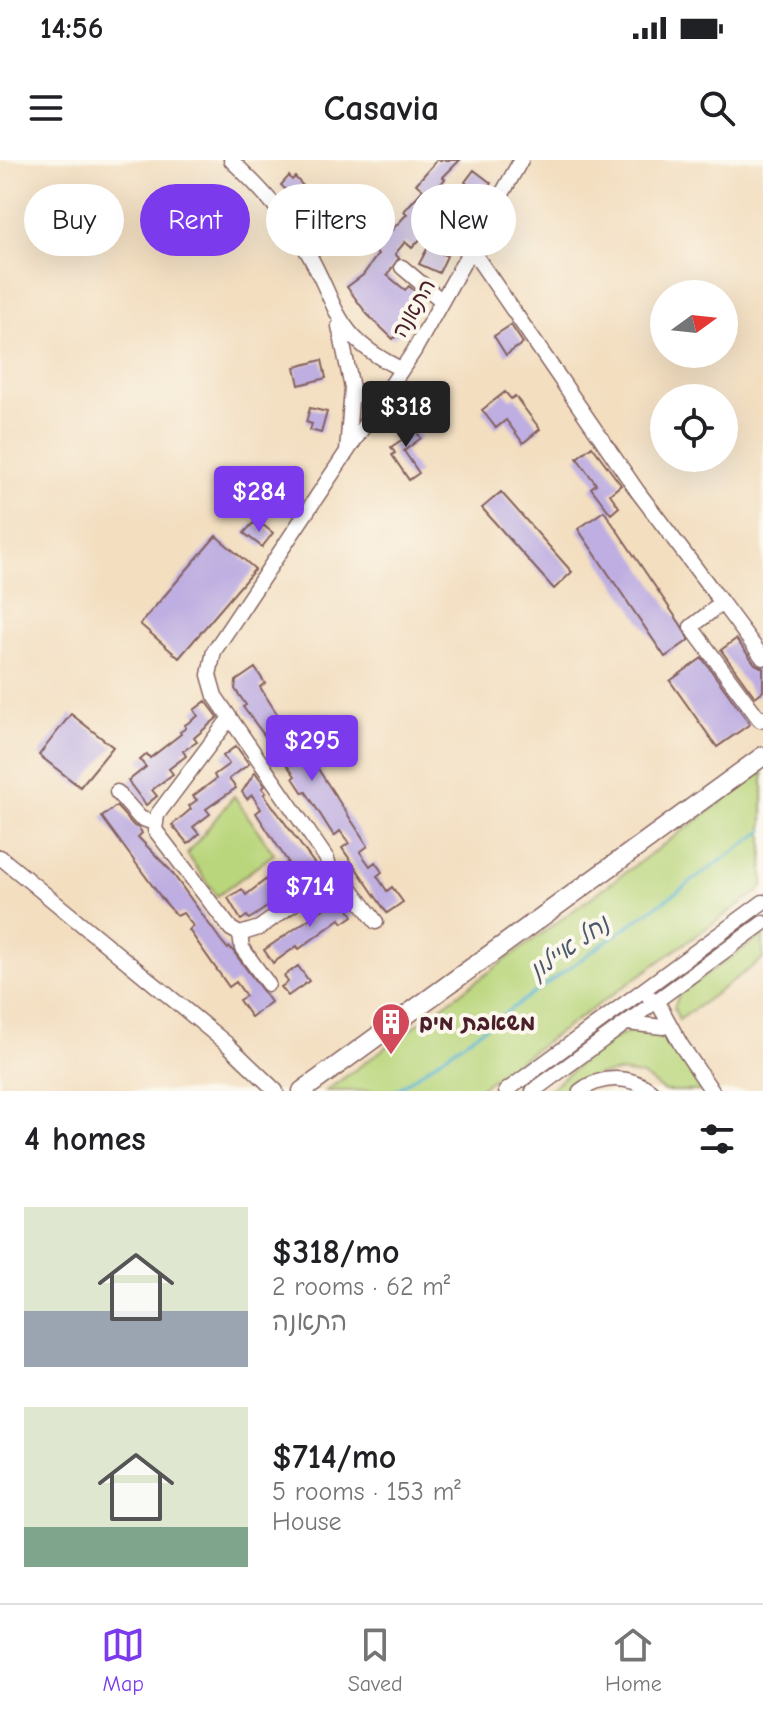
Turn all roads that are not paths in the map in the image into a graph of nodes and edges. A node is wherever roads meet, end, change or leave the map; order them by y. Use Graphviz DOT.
graph roads {
  1 [pos="231,160"];
  2 [pos="521,160"];
  3 [pos="507,184"];
  4 [pos="467,256"];
  5 [pos="476,256"];
  6 [pos="402,267"];
  7 [pos="442,301"];
  8 [pos="336,314"];
  9 [pos="401,369"];
  10 [pos="347,454"];
  11 [pos="722,603"];
  12 [pos="763,658"];
  13 [pos="763,718"];
  14 [pos="229,719"];
  15 [pos="763,756"];
  16 [pos="117,792"];
  17 [pos="154,823"];
  18 [pos="0,857"];
  19 [pos="331,873"];
  20 [pos="763,902"];
  21 [pos="376,922"];
  22 [pos="763,923"];
  23 [pos="240,934"];
  24 [pos="268,984"];
  25 [pos="641,993"];
  26 [pos="651,1005"];
  27 [pos="627,1023"];
  28 [pos="663,1027"];
  29 [pos="681,1045"];
  30 [pos="276,1091"];
  31 [pos="302,1091"];
  32 [pos="506,1091"];
  33 [pos="533,1091"];
  34 [pos="580,1091"];
  35 [pos="651,1091"];
  36 [pos="712,1091"];
  1 -- 8 [label="street"];
  2 -- 3 [label="street, התאנה"];
  4 -- 7 [label="street, התאנה"];
  5 -- 11 [label="street"];
  6 -- 7 [label="street"];
  7 -- 9 [label="street, התאנה"];
  8 -- 9 [label="street"];
  8 -- 10 [label="street"];
  9 -- 10 [label="street, התאנה"];
  10 -- 14 [label="street, התאנה"];
  11 -- 12 [label="street"];
  11 -- 13 [label="street"];
  14 -- 17 [label="street"];
  14 -- 19 [label="street"];
  15 -- 31 [label="main road"];
  16 -- 17 [label="street"];
  17 -- 23 [label="street"];
  18 -- 30 [label="street"];
  19 -- 21 [label="street"];
  19 -- 23 [label="street"];
  20 -- 25 [label="street"];
  22 -- 26 [label="street"];
  23 -- 24 [label="street"];
  25 -- 26 [label="street"];
  25 -- 32 [label="street"];
  26 -- 27 [label="street"];
  26 -- 28 [label="street"];
  26 -- 29 [label="street"];
  27 -- 28 [label="street"];
  27 -- 33 [label="street"];
  28 -- 29 [label="street"];
  29 -- 36 [label="street"];
  34 -- 35 [label="street"];
}
